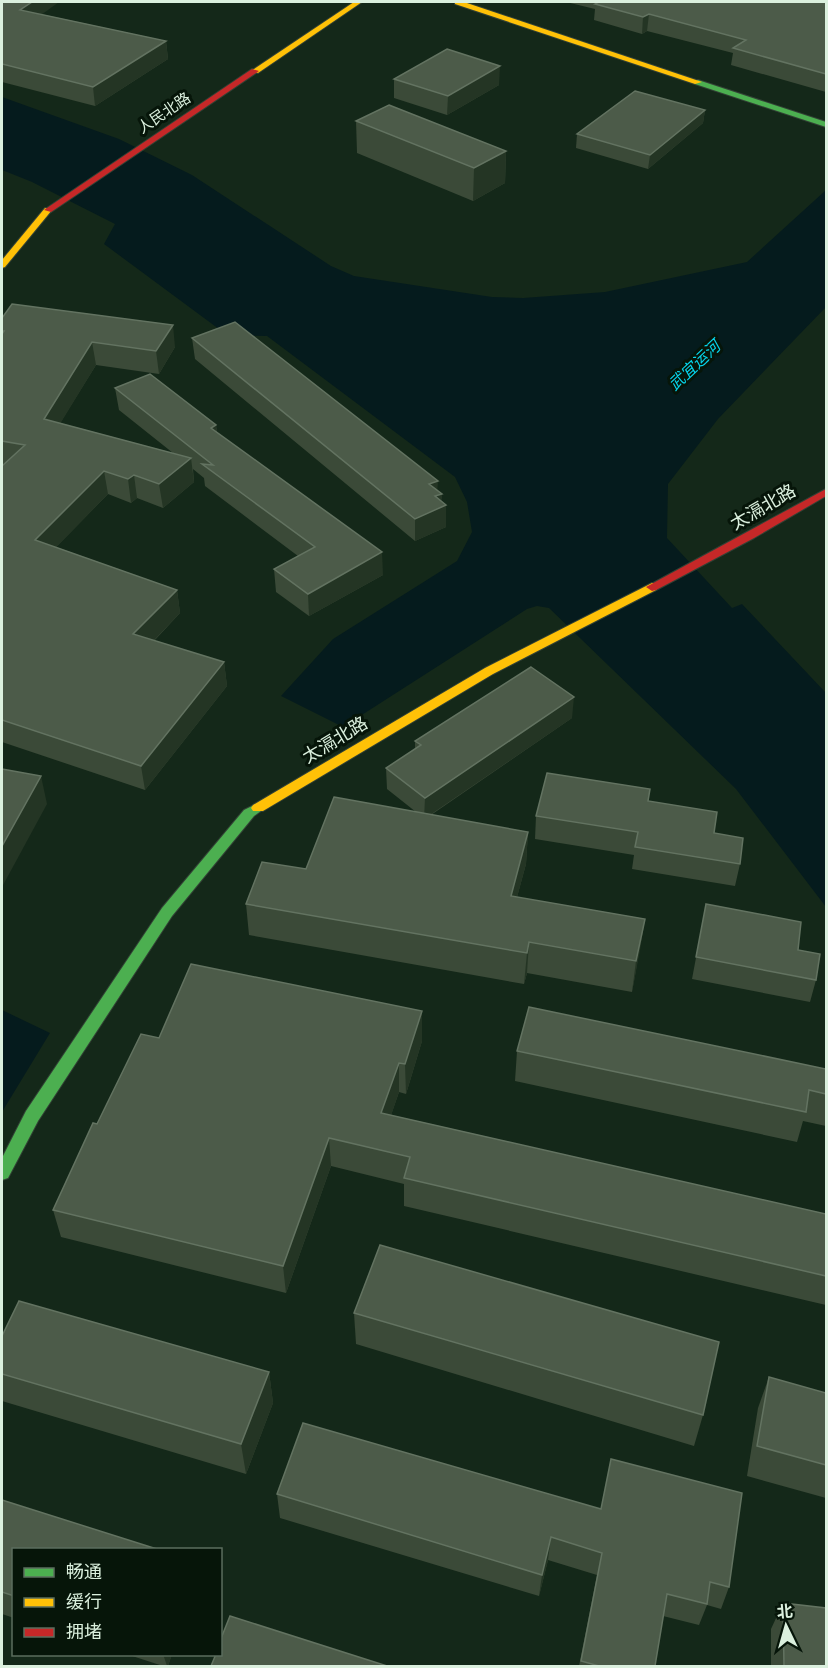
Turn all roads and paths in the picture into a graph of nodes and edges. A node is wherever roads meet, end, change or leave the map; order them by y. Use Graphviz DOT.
graph roads {
  1 [pos="358,2"];
  2 [pos="458,2"];
  3 [pos="826,125"];
  4 [pos="2,265"];
  5 [pos="826,492"];
  6 [pos="2,1173"];
  1 -- 4 [label="street, 人民北路"];
  2 -- 3 [label="street"];
  5 -- 6 [label="street, 太滆北路"];
}
